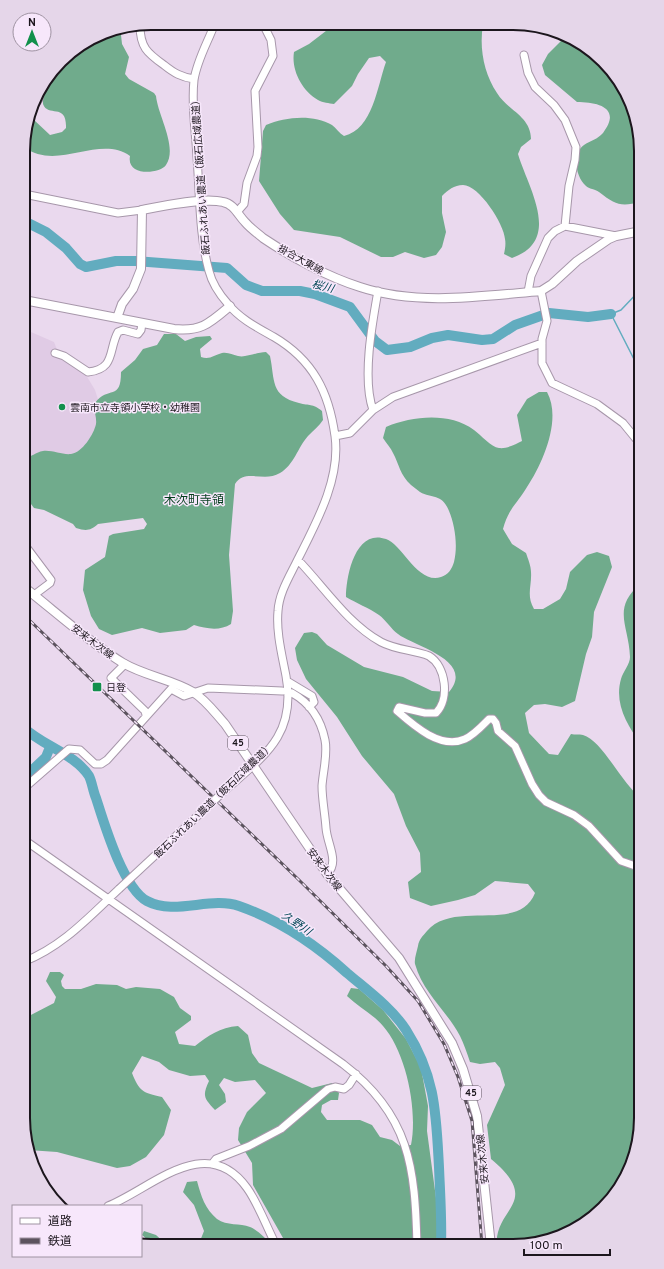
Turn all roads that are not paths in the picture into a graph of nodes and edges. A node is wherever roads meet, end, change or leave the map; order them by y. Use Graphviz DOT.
graph roads {
  1 [pos="141,30"];
  2 [pos="212,30"];
  3 [pos="266,30"];
  4 [pos="524,55"];
  5 [pos="194,79"];
  6 [pos="30,195"];
  7 [pos="200,202"];
  8 [pos="142,210"];
  9 [pos="237,212"];
  10 [pos="565,226"];
  11 [pos="634,232"];
  12 [pos="616,236"];
  13 [pos="378,291"];
  14 [pos="541,291"];
  15 [pos="528,292"];
  16 [pos="30,301"];
  17 [pos="230,306"];
  18 [pos="116,318"];
  19 [pos="142,323"];
  20 [pos="542,343"];
  21 [pos="55,353"];
  22 [pos="373,410"];
  23 [pos="634,435"];
  24 [pos="335,436"];
  25 [pos="30,552"];
  26 [pos="298,560"];
  27 [pos="30,592"];
  28 [pos="34,595"];
  29 [pos="125,664"];
  30 [pos="287,681"];
  31 [pos="282,691"];
  32 [pos="194,692"];
  33 [pos="292,693"];
  34 [pos="310,707"];
  35 [pos="146,715"];
  36 [pos="253,764"];
  37 [pos="30,783"];
  38 [pos="30,844"];
  39 [pos="634,866"];
  40 [pos="327,874"];
  41 [pos="108,900"];
  42 [pos="30,959"];
  43 [pos="356,1074"];
  44 [pos="212,1164"];
  45 [pos="110,1205"];
  46 [pos="273,1239"];
  47 [pos="417,1239"];
  48 [pos="490,1239"];
  1 -- 5 [label="street"];
  2 -- 5 [label="street, 飯石ふれあい農道（飯石広域農道）"];
  3 -- 9 [label="street"];
  4 -- 10 [label="street"];
  5 -- 7 [label="street, 飯石ふれあい農道（飯石広域農道）"];
  6 -- 8 [label="street"];
  7 -- 8 [label="main road, 掛合大東線"];
  7 -- 9 [label="main road, 掛合大東線"];
  7 -- 17 [label="street, 飯石ふれあい農道（飯石広域農道）"];
  8 -- 18 [label="main road"];
  9 -- 13 [label="main road, 掛合大東線"];
  10 -- 12 [label="street"];
  10 -- 15 [label="street"];
  11 -- 12 [label="main road"];
  12 -- 14 [label="main road"];
  13 -- 15 [label="main road, 掛合大東線"];
  13 -- 22 [label="street"];
  14 -- 15 [label="main road, 掛合大東線"];
  14 -- 20 [label="street"];
  16 -- 18 [label="main road"];
  17 -- 19 [label="main road"];
  17 -- 24 [label="street, 飯石ふれあい農道（飯石広域農道）"];
  18 -- 19 [label="main road"];
  19 -- 21 [label="street"];
  20 -- 22 [label="street"];
  20 -- 23 [label="street"];
  22 -- 24 [label="street"];
  24 -- 26 [label="street, 飯石ふれあい農道（飯石広域農道）"];
  25 -- 28 [label="street"];
  26 -- 30 [label="street, 飯石ふれあい農道（飯石広域農道）"];
  26 -- 39 [label="street"];
  27 -- 28 [label="main road, 安来木次線 / 45"];
  28 -- 29 [label="main road, 安来木次線 / 45"];
  29 -- 32 [label="main road, 安来木次線 / 45"];
  29 -- 35 [label="street"];
  30 -- 34 [label="street"];
  30 -- 36 [label="street, 飯石ふれあい農道（飯石広域農道）"];
  31 -- 32 [label="street"];
  32 -- 35 [label="street"];
  32 -- 36 [label="main road, 安来木次線 / 45"];
  33 -- 34 [label="street"];
  34 -- 40 [label="street"];
  35 -- 37 [label="street"];
  36 -- 40 [label="main road, 安来木次線 / 45"];
  36 -- 41 [label="street, 飯石ふれあい農道（飯石広域農道）, bridge"];
  38 -- 41 [label="street"];
  40 -- 48 [label="main road, 安来木次線 / 45"];
  41 -- 42 [label="street, 飯石ふれあい農道（飯石広域農道）"];
  41 -- 43 [label="street"];
  43 -- 44 [label="street"];
  43 -- 47 [label="street"];
  44 -- 45 [label="street"];
  44 -- 46 [label="street"];
}
